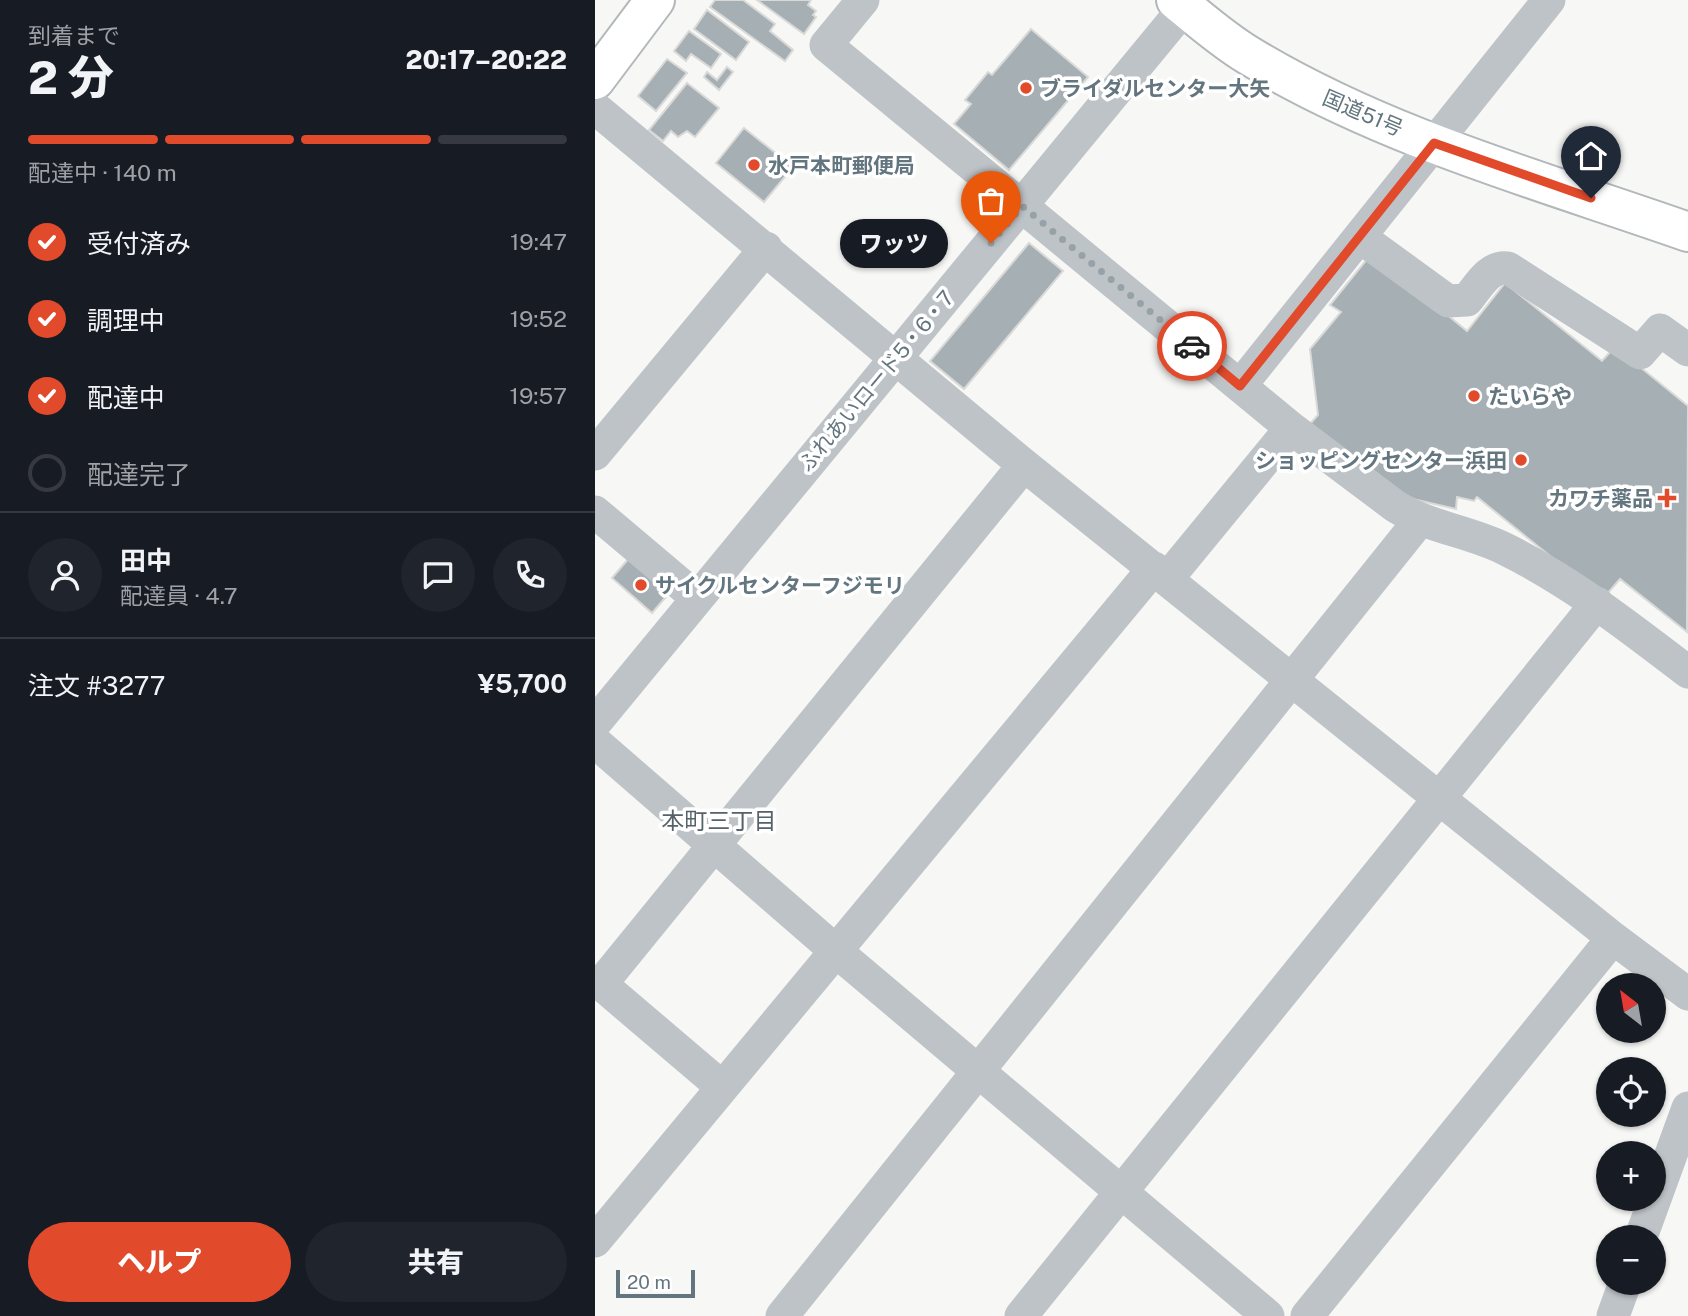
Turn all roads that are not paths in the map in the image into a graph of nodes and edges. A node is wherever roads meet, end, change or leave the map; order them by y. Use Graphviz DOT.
graph roads {
  1 [pos="655,0"];
  2 [pos="863,0"];
  3 [pos="1181,4"];
  4 [pos="1538,4"];
  5 [pos="595,80"];
  6 [pos="595,108"];
  7 [pos="1434,143"];
  8 [pos="1022,206"];
  9 [pos="1688,232"];
  10 [pos="1360,237"];
  11 [pos="766,248"];
  12 [pos="1688,350"];
  13 [pos="896,357"];
  14 [pos="1240,386"];
  15 [pos="1291,428"];
  16 [pos="595,454"];
  17 [pos="1024,465"];
  18 [pos="595,512"];
  19 [pos="1419,521"];
  20 [pos="1161,574"];
  21 [pos="697,598"];
  22 [pos="1597,603"];
  23 [pos="1688,672"];
  24 [pos="1294,680"];
  25 [pos="595,723"];
  26 [pos="595,742"];
  27 [pos="1441,798"];
  28 [pos="714,846"];
  29 [pos="1613,938"];
  30 [pos="837,952"];
  31 [pos="1688,994"];
  32 [pos="980,1070"];
  33 [pos="722,1087"];
  34 [pos="1688,1108"];
  35 [pos="1120,1192"];
  36 [pos="1645,1225"];
  37 [pos="595,1241"];
  38 [pos="1621,1295"];
  39 [pos="782,1316"];
  40 [pos="1020,1316"];
  41 [pos="1268,1316"];
  42 [pos="1307,1316"];
  43 [pos="1613,1316"];
  1 -- 5 [label="highway"];
  2 -- 8 [label="street"];
  3 -- 7 [label="highway, 国道51号"];
  3 -- 8 [label="street, ふれあいロード5・6・7"];
  4 -- 7 [label="street"];
  6 -- 11 [label="street"];
  7 -- 9 [label="highway, 国道51号"];
  7 -- 10 [label="street"];
  8 -- 13 [label="street, ふれあいロード5・6・7"];
  8 -- 14 [label="street"];
  10 -- 12 [label="street"];
  10 -- 14 [label="street"];
  11 -- 13 [label="street"];
  11 -- 16 [label="street"];
  13 -- 17 [label="street"];
  13 -- 21 [label="street, ふれあいロード5・6・7"];
  14 -- 15 [label="street"];
  15 -- 19 [label="street"];
  15 -- 20 [label="street"];
  17 -- 20 [label="street"];
  17 -- 28 [label="street"];
  18 -- 21 [label="street"];
  19 -- 22 [label="street"];
  19 -- 24 [label="street"];
  20 -- 24 [label="street"];
  20 -- 30 [label="street"];
  21 -- 25 [label="street, ふれあいロード5・6・7"];
  22 -- 23 [label="street"];
  22 -- 27 [label="street"];
  24 -- 27 [label="street"];
  24 -- 32 [label="street"];
  26 -- 28 [label="street"];
  27 -- 29 [label="street"];
  27 -- 35 [label="street"];
  28 -- 30 [label="street"];
  28 -- 33 [label="street"];
  29 -- 31 [label="street"];
  29 -- 42 [label="street"];
  30 -- 32 [label="street"];
  30 -- 33 [label="street"];
  32 -- 35 [label="street"];
  32 -- 39 [label="street"];
  33 -- 37 [label="street"];
  34 -- 36 [label="street"];
  35 -- 40 [label="street"];
  35 -- 41 [label="street"];
  38 -- 43 [label="street"];
}
